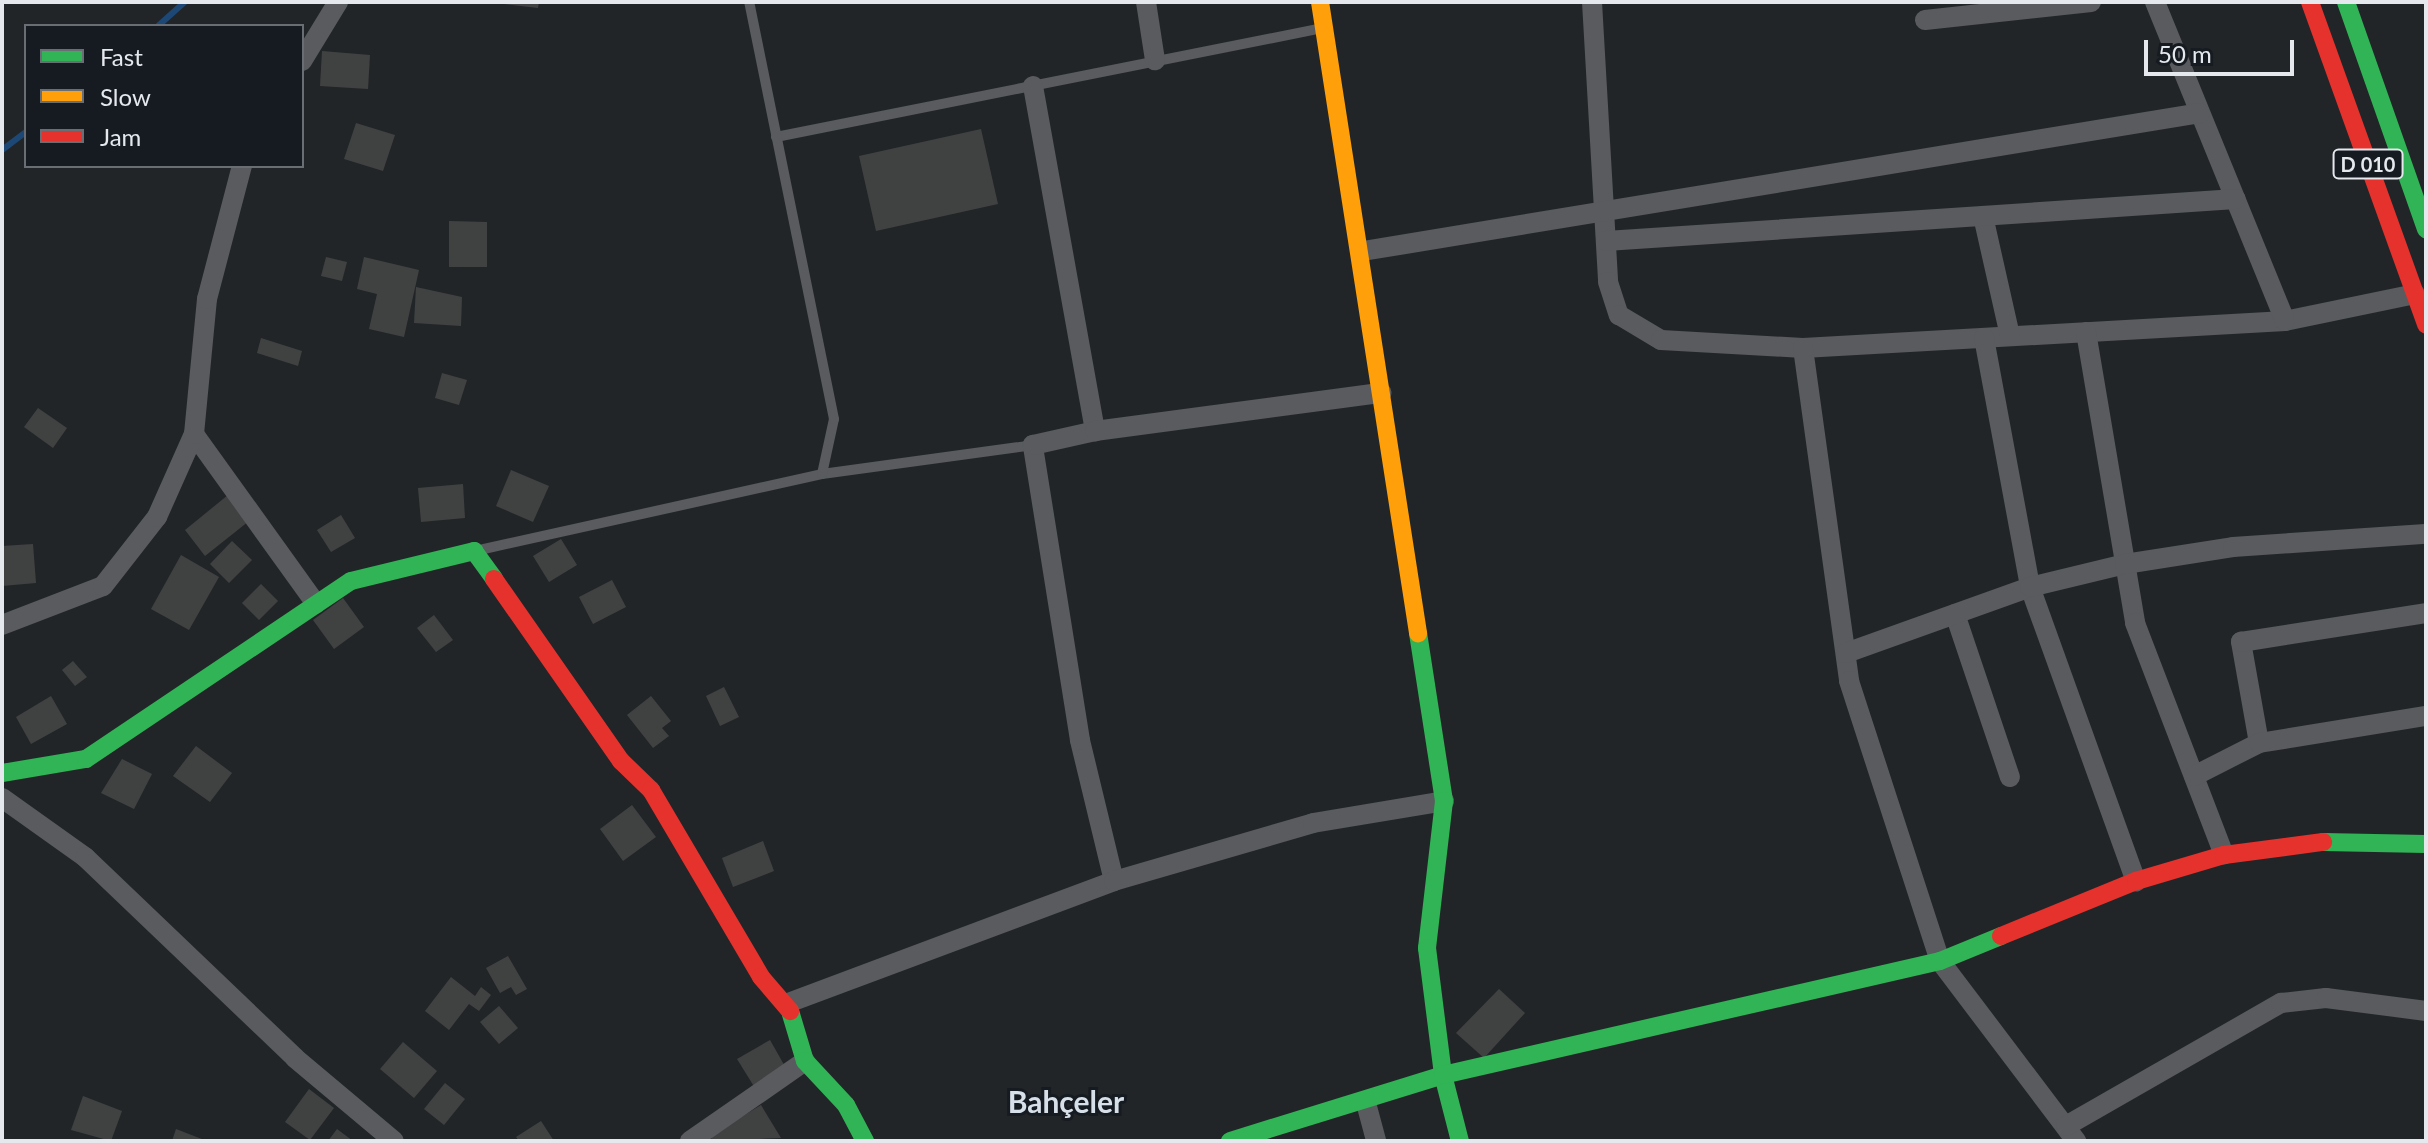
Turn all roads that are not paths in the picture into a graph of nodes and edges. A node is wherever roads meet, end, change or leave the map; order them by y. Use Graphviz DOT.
graph roads {
  1 [pos="338,2"];
  2 [pos="749,2"];
  3 [pos="1146,2"];
  4 [pos="1320,2"];
  5 [pos="1592,2"];
  6 [pos="2091,2"];
  7 [pos="2155,2"];
  8 [pos="2310,2"];
  9 [pos="2346,2"];
  10 [pos="1925,20"];
  11 [pos="1324,27"];
  12 [pos="304,58"];
  13 [pos="1155,60"];
  14 [pos="1033,86"];
  15 [pos="2200,113"];
  16 [pos="776,137"];
  17 [pos="241,168"];
  18 [pos="2236,199"];
  19 [pos="1608,207"];
  20 [pos="1983,216"];
  21 [pos="2426,229"];
  22 [pos="1606,241"];
  23 [pos="1363,251"];
  24 [pos="2415,294"];
  25 [pos="2285,321"];
  26 [pos="2426,325"];
  27 [pos="2086,332"];
  28 [pos="2010,336"];
  29 [pos="1984,338"];
  30 [pos="1803,348"];
  31 [pos="1381,393"];
  32 [pos="1095,431"];
  33 [pos="194,434"];
  34 [pos="1033,445"];
  35 [pos="822,474"];
  36 [pos="2426,534"];
  37 [pos="474,551"];
  38 [pos="2125,564"];
  39 [pos="2030,587"];
  40 [pos="316,604"];
  41 [pos="2426,613"];
  42 [pos="1955,614"];
  43 [pos="2,625"];
  44 [pos="1846,653"];
  45 [pos="2426,716"];
  46 [pos="2259,743"];
  47 [pos="2,773"];
  48 [pos="2194,776"];
  49 [pos="2010,777"];
  50 [pos="2,798"];
  51 [pos="1444,801"];
  52 [pos="2426,844"];
  53 [pos="2224,855"];
  54 [pos="1114,881"];
  55 [pos="2136,881"];
  56 [pos="1940,961"];
  57 [pos="788,1003"];
  58 [pos="2426,1011"];
  59 [pos="805,1061"];
  60 [pos="1443,1075"];
  61 [pos="1366,1103"];
  62 [pos="2071,1134"];
  63 [pos="1253,1138"];
  64 [pos="394,1141"];
  65 [pos="690,1141"];
  66 [pos="865,1141"];
  67 [pos="1230,1141"];
  68 [pos="1376,1141"];
  69 [pos="1460,1141"];
  1 -- 12 [label="street"];
  2 -- 16 [label="lane"];
  3 -- 13 [label="street"];
  4 -- 11 [label="main road"];
  5 -- 19 [label="street"];
  6 -- 10 [label="street"];
  7 -- 15 [label="street"];
  8 -- 24 [label="main road, D 010"];
  9 -- 21 [label="main road, D 010"];
  11 -- 13 [label="lane"];
  11 -- 23 [label="main road"];
  13 -- 14 [label="lane"];
  14 -- 16 [label="lane"];
  14 -- 32 [label="street"];
  15 -- 18 [label="street"];
  15 -- 19 [label="street"];
  16 -- 35 [label="lane"];
  17 -- 33 [label="street"];
  18 -- 20 [label="street"];
  18 -- 25 [label="street"];
  19 -- 22 [label="street"];
  19 -- 23 [label="street"];
  20 -- 22 [label="street"];
  20 -- 28 [label="street"];
  22 -- 30 [label="street"];
  23 -- 31 [label="main road"];
  24 -- 25 [label="street"];
  24 -- 26 [label="main road, D 010"];
  25 -- 27 [label="street"];
  27 -- 28 [label="street"];
  27 -- 38 [label="street"];
  28 -- 29 [label="street"];
  29 -- 30 [label="street"];
  29 -- 39 [label="street"];
  30 -- 44 [label="street"];
  31 -- 32 [label="street"];
  31 -- 51 [label="main road"];
  32 -- 34 [label="street"];
  33 -- 40 [label="street"];
  33 -- 43 [label="street"];
  34 -- 35 [label="lane"];
  34 -- 54 [label="street"];
  35 -- 37 [label="lane"];
  36 -- 38 [label="street"];
  37 -- 40 [label="main road"];
  37 -- 57 [label="main road"];
  38 -- 39 [label="street"];
  38 -- 48 [label="street"];
  39 -- 42 [label="street"];
  39 -- 55 [label="street"];
  40 -- 47 [label="main road"];
  41 -- 46 [label="street"];
  42 -- 44 [label="street"];
  42 -- 49 [label="street"];
  44 -- 56 [label="street"];
  45 -- 46 [label="street"];
  46 -- 48 [label="street"];
  48 -- 53 [label="street"];
  50 -- 64 [label="street"];
  51 -- 54 [label="street"];
  51 -- 60 [label="main road"];
  52 -- 53 [label="main road"];
  53 -- 55 [label="main road"];
  54 -- 57 [label="street"];
  55 -- 56 [label="main road"];
  56 -- 60 [label="main road"];
  56 -- 62 [label="street"];
  57 -- 59 [label="main road"];
  58 -- 62 [label="street"];
  59 -- 65 [label="street"];
  59 -- 66 [label="main road"];
  60 -- 61 [label="main road"];
  60 -- 69 [label="main road"];
  61 -- 63 [label="main road"];
  61 -- 68 [label="street"];
  63 -- 67 [label="main road"];
}
